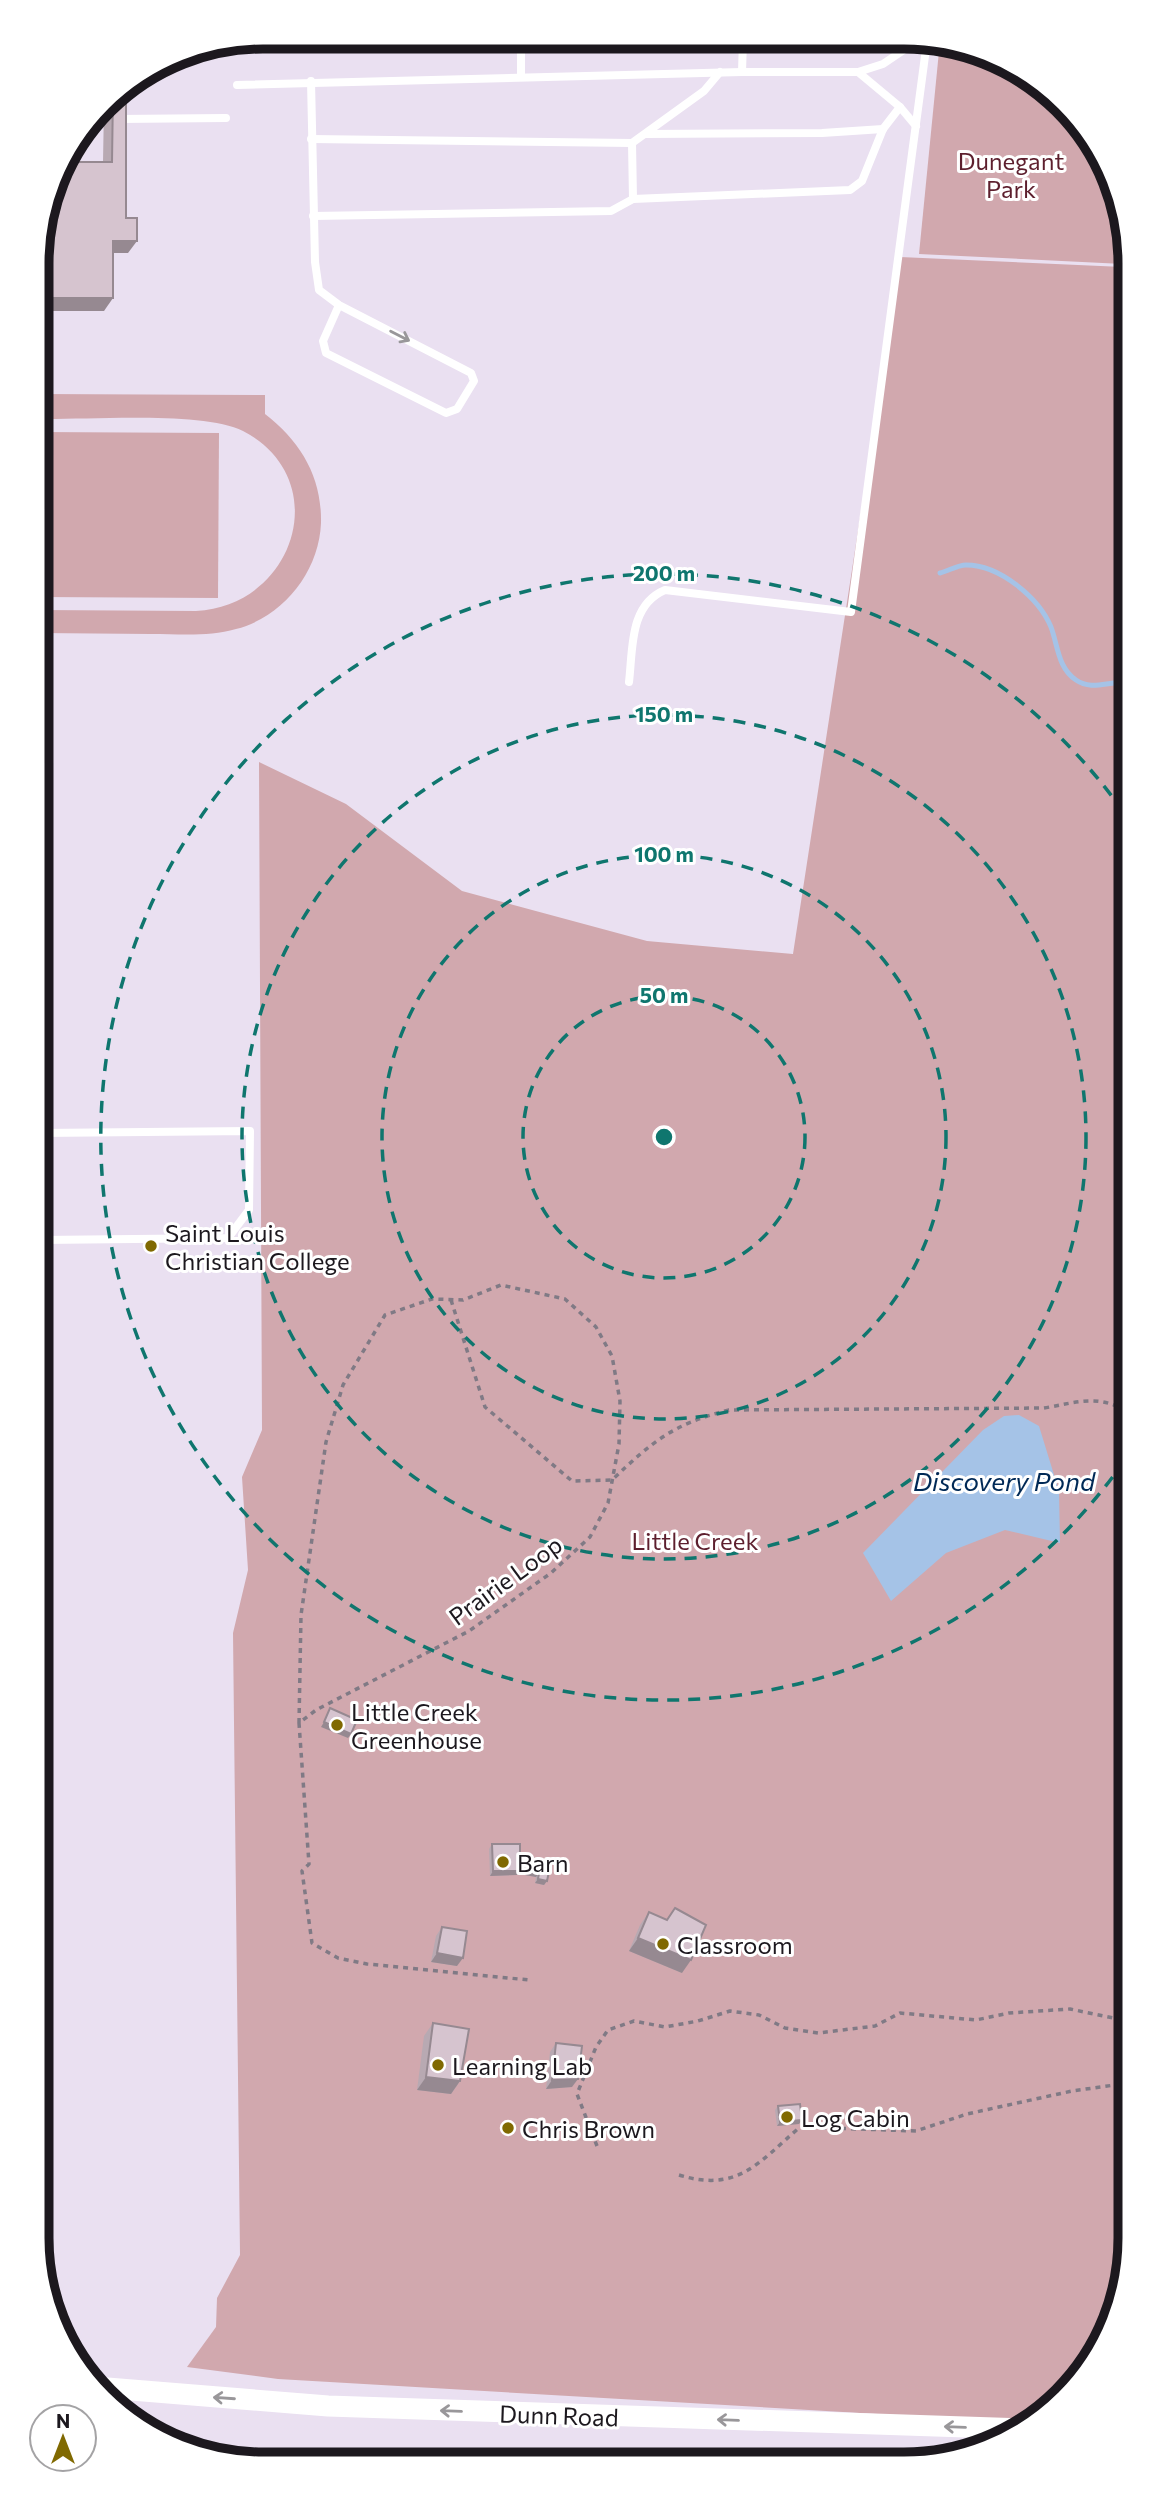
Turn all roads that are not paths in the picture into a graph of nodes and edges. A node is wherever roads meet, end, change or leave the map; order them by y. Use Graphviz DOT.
graph roads {
  1 [pos="521,49"];
  2 [pos="743,49"];
  3 [pos="905,49"];
  4 [pos="926,51"];
  5 [pos="720,72"];
  6 [pos="742,72"];
  7 [pos="858,72"];
  8 [pos="521,76"];
  9 [pos="312,81"];
  10 [pos="237,85"];
  11 [pos="900,107"];
  12 [pos="226,118"];
  13 [pos="118,119"];
  14 [pos="916,126"];
  15 [pos="883,129"];
  16 [pos="646,134"];
  17 [pos="312,139"];
  18 [pos="632,142"];
  19 [pos="633,199"];
  20 [pos="313,216"];
  21 [pos="339,305"];
  22 [pos="629,682"];
  23 [pos="49,1133"];
  24 [pos="49,1240"];
  25 [pos="111,2388"];
  26 [pos="1002,2428"];
  1 -- 8 [label="lane"];
  2 -- 6 [label="lane"];
  3 -- 7 [label="lane"];
  4 -- 14 [label="lane"];
  5 -- 6 [label="lane"];
  5 -- 8 [label="lane"];
  5 -- 16 [label="lane"];
  6 -- 7 [label="lane"];
  7 -- 11 [label="lane"];
  8 -- 9 [label="lane"];
  9 -- 10 [label="lane"];
  9 -- 17 [label="lane"];
  11 -- 14 [label="lane"];
  11 -- 15 [label="lane"];
  12 -- 13 [label="lane"];
  14 -- 22 [label="lane"];
  15 -- 16 [label="lane"];
  15 -- 19 [label="lane"];
  16 -- 18 [label="lane"];
  17 -- 18 [label="lane"];
  17 -- 20 [label="lane"];
  18 -- 19 [label="lane"];
  19 -- 20 [label="lane"];
  20 -- 21 [label="lane"];
  21 -- 21 [label="lane, one-way"];
  23 -- 24 [label="lane"];
  26 -- 25 [label="street, Dunn Road, one-way"];
}
